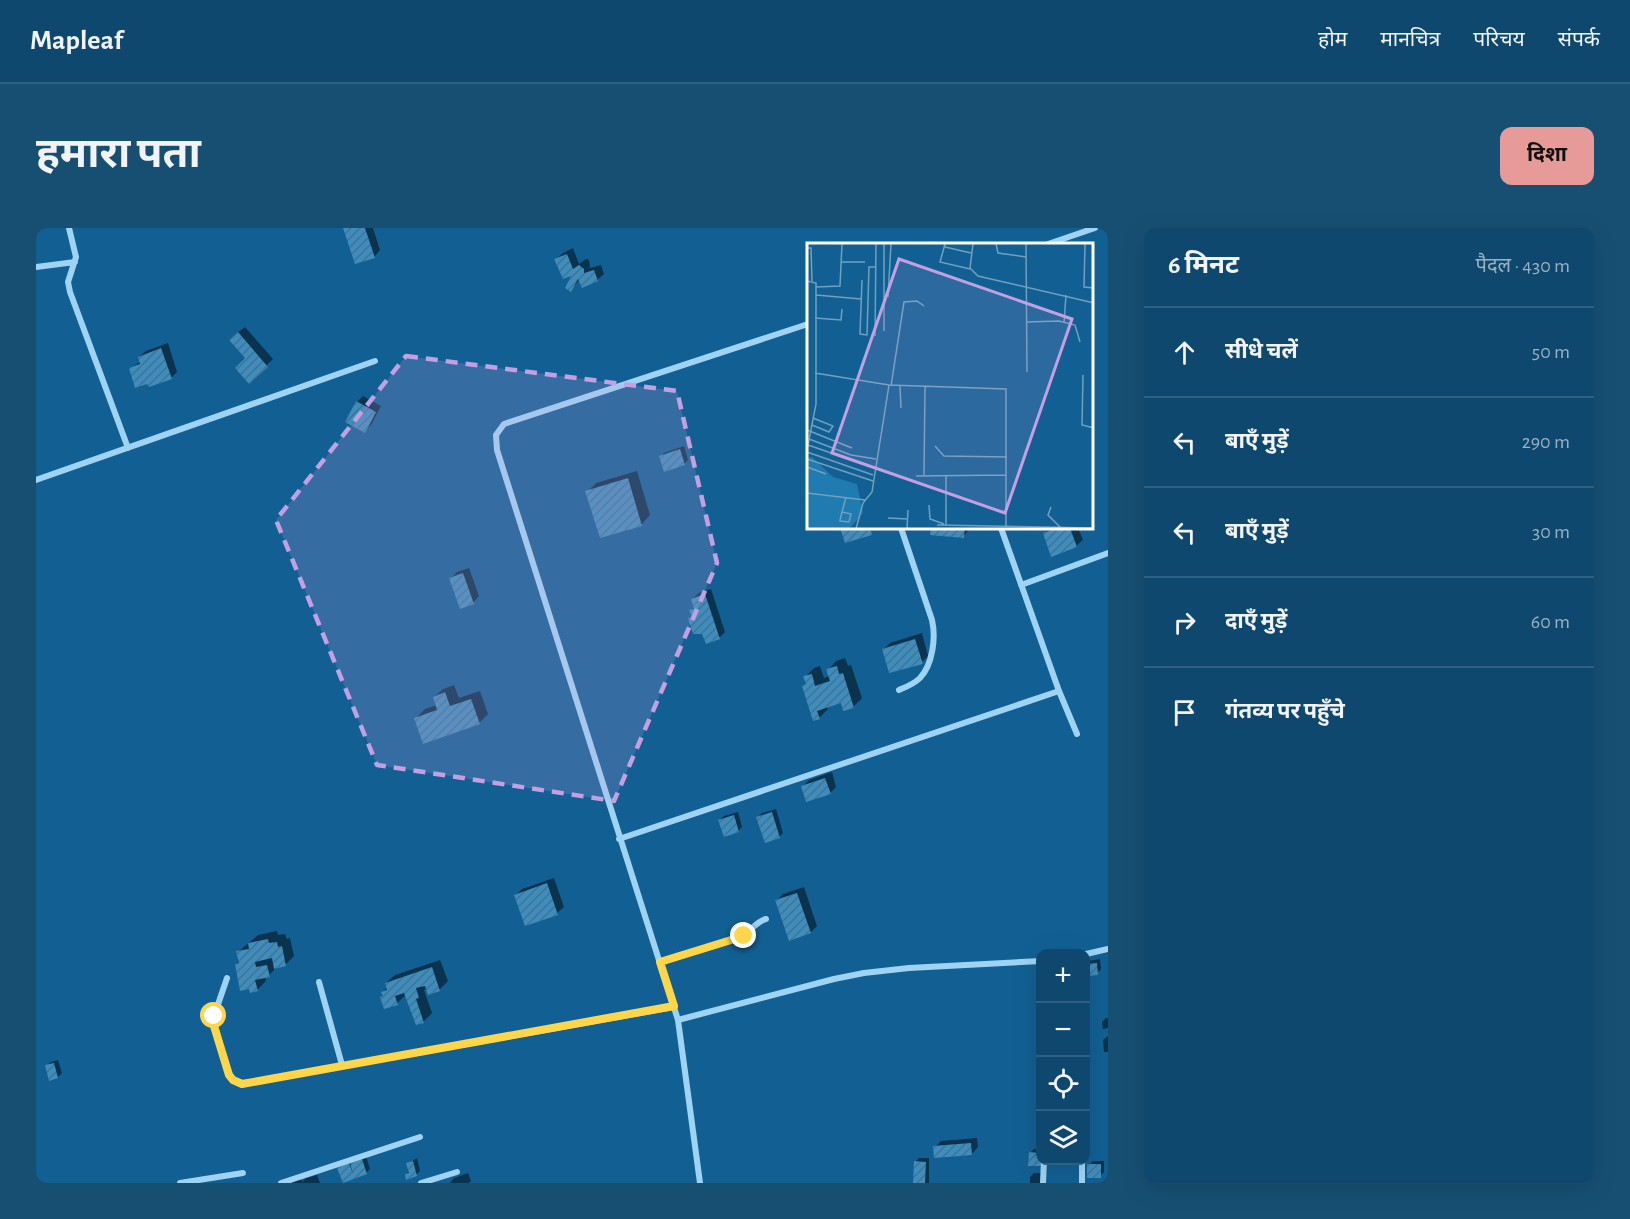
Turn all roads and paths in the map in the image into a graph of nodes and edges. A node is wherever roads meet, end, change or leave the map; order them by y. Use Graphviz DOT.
graph roads {
  1 [pos="69,228"];
  2 [pos="1095,228"];
  3 [pos="1051,243"];
  4 [pos="75,261"];
  5 [pos="36,267"];
  6 [pos="807,324"];
  7 [pos="375,361"];
  8 [pos="128,448"];
  9 [pos="36,480"];
  10 [pos="903,530"];
  11 [pos="1002,530"];
  12 [pos="1108,553"];
  13 [pos="1021,585"];
  14 [pos="899,690"];
  15 [pos="1059,691"];
  16 [pos="1077,734"];
  17 [pos="620,838"];
  18 [pos="766,919"];
  19 [pos="1108,949"];
  20 [pos="1090,953"];
  21 [pos="1036,961"];
  22 [pos="660,962"];
  23 [pos="227,978"];
  24 [pos="319,982"];
  25 [pos="674,1006"];
  26 [pos="678,1020"];
  27 [pos="342,1065"];
  28 [pos="420,1137"];
  29 [pos="1044,1165"];
  30 [pos="1082,1165"];
  31 [pos="457,1172"];
  32 [pos="243,1173"];
  33 [pos="180,1183"];
  34 [pos="281,1183"];
  35 [pos="421,1183"];
  36 [pos="700,1183"];
  37 [pos="1043,1183"];
  38 [pos="1082,1183"];
  1 -- 4 [label="street"];
  2 -- 3 [label="street"];
  4 -- 5 [label="street"];
  4 -- 8 [label="street"];
  6 -- 17 [label="street"];
  7 -- 8 [label="street"];
  8 -- 9 [label="street"];
  10 -- 14 [label="street"];
  11 -- 13 [label="street"];
  12 -- 13 [label="street"];
  13 -- 15 [label="street"];
  15 -- 16 [label="street"];
  15 -- 17 [label="street"];
  17 -- 22 [label="street"];
  18 -- 22 [label="street"];
  19 -- 20 [label="street"];
  21 -- 26 [label="street"];
  22 -- 25 [label="street"];
  23 -- 27 [label="street"];
  24 -- 27 [label="street"];
  25 -- 26 [label="street"];
  25 -- 27 [label="street"];
  26 -- 36 [label="street"];
  28 -- 34 [label="street"];
  29 -- 37 [label="street"];
  30 -- 38 [label="street"];
  31 -- 35 [label="street"];
  32 -- 33 [label="street"];
}
